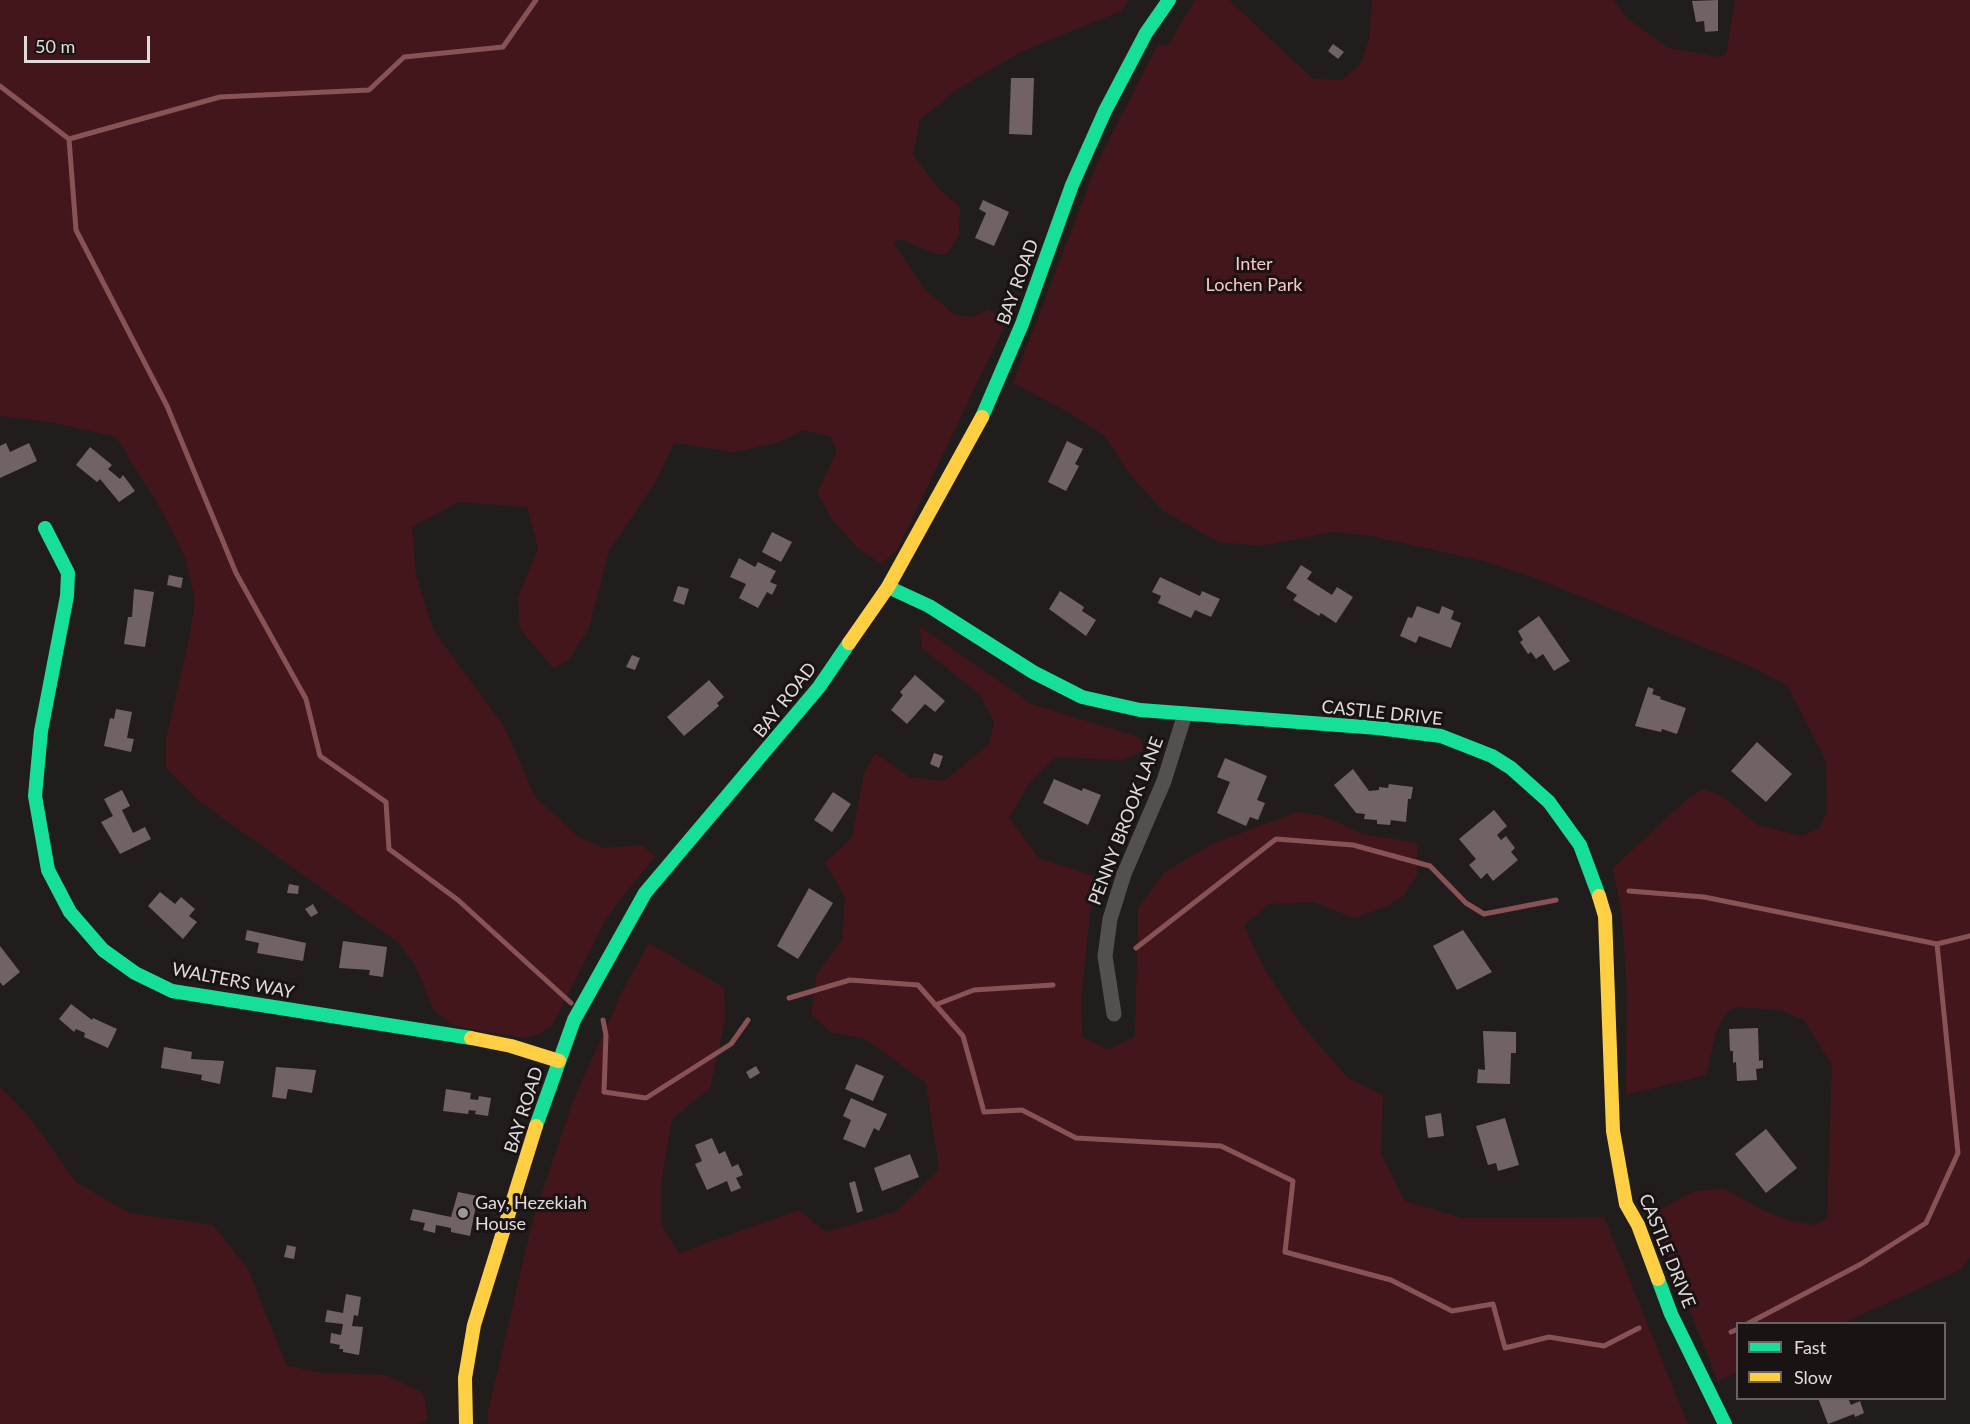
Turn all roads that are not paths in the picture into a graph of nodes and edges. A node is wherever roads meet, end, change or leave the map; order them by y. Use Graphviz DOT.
graph roads {
  1 [pos="1152,0"];
  2 [pos="1169,0"];
  3 [pos="1146,33"];
  4 [pos="45,528"];
  5 [pos="888,587"];
  6 [pos="1185,714"];
  7 [pos="1114,1014"];
  8 [pos="559,1061"];
  9 [pos="466,1424"];
  10 [pos="1725,1424"];
  1 -- 3 [label="street"];
  2 -- 3 [label="street, BAY ROAD"];
  3 -- 5 [label="street, BAY ROAD"];
  4 -- 8 [label="street, WALTERS WAY"];
  5 -- 6 [label="street, CASTLE DRIVE"];
  5 -- 8 [label="street, BAY ROAD"];
  6 -- 7 [label="street, PENNY BROOK LANE"];
  6 -- 10 [label="street, CASTLE DRIVE"];
  8 -- 9 [label="street, BAY ROAD"];
}
